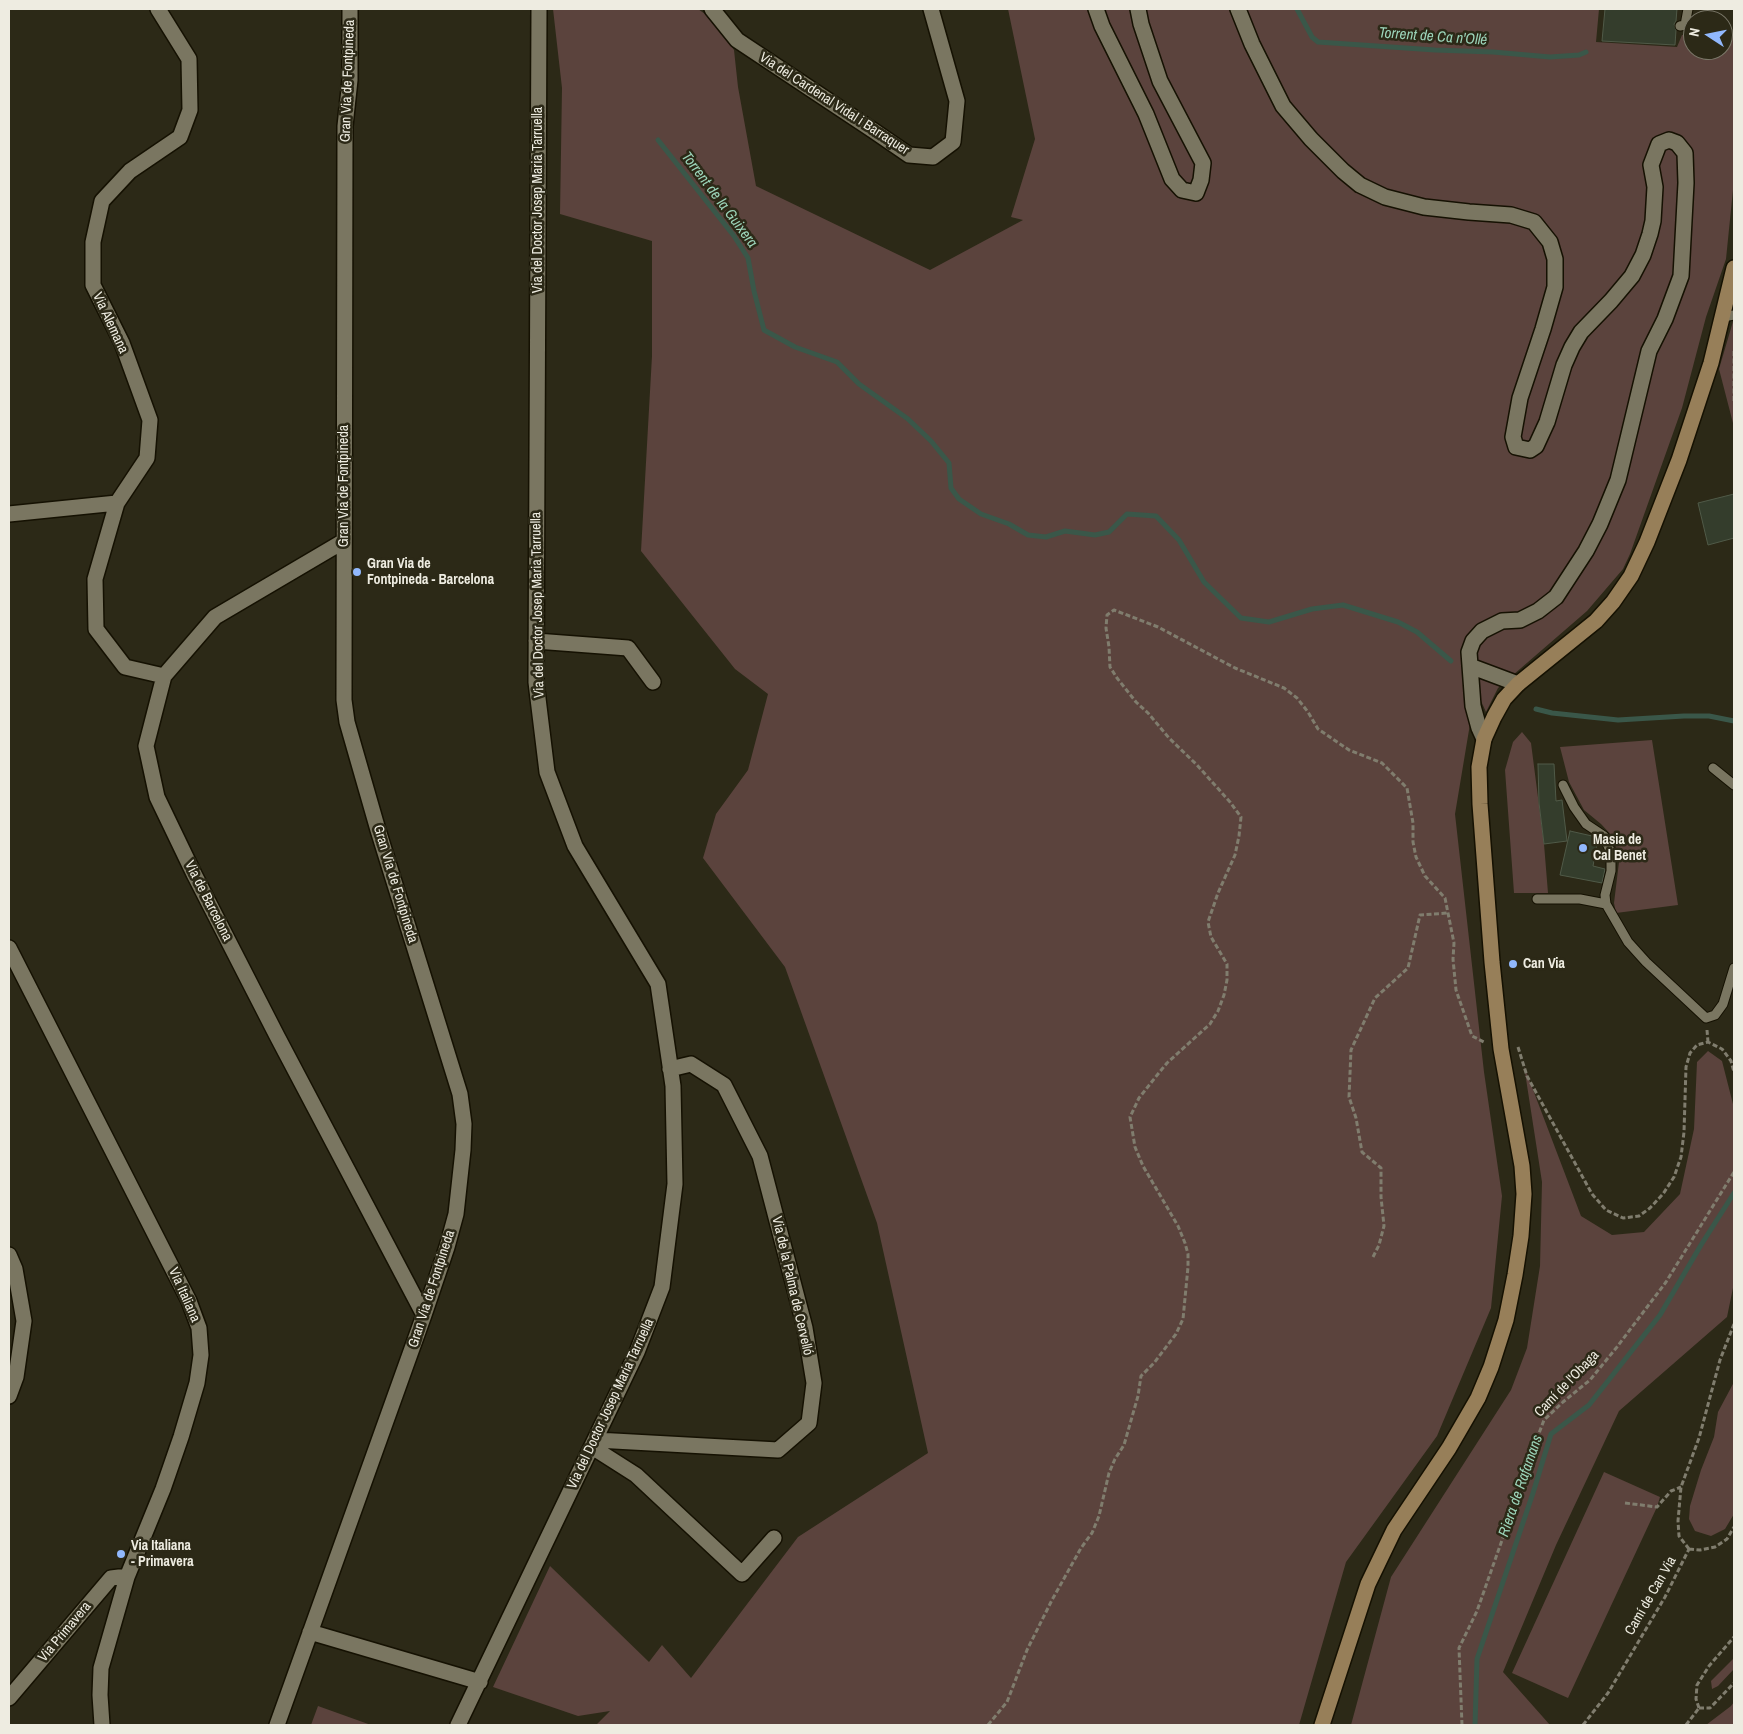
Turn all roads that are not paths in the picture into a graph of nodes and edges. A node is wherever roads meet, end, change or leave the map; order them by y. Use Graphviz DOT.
graph roads {
  1 [pos="158,9"];
  2 [pos="350,9"];
  3 [pos="539,9"];
  4 [pos="712,9"];
  5 [pos="931,9"];
  6 [pos="1096,9"];
  7 [pos="1138,9"];
  8 [pos="1238,9"];
  9 [pos="1688,9"];
  10 [pos="1680,26"];
  11 [pos="1734,268"];
  12 [pos="1729,316"];
  13 [pos="117,502"];
  14 [pos="9,514"];
  15 [pos="344,541"];
  16 [pos="536,641"];
  17 [pos="1470,666"];
  18 [pos="164,676"];
  19 [pos="653,682"];
  20 [pos="1518,684"];
  21 [pos="1484,739"];
  22 [pos="1714,768"];
  23 [pos="1563,785"];
  24 [pos="1734,785"];
  25 [pos="1537,898"];
  26 [pos="1606,904"];
  27 [pos="9,948"];
  28 [pos="1734,968"];
  29 [pos="670,1069"];
  30 [pos="9,1255"];
  31 [pos="424,1315"];
  32 [pos="9,1396"];
  33 [pos="594,1443"];
  34 [pos="774,1538"];
  35 [pos="127,1577"];
  36 [pos="310,1632"];
  37 [pos="480,1682"];
  38 [pos="9,1698"];
  39 [pos="102,1725"];
  40 [pos="277,1725"];
  41 [pos="458,1725"];
  42 [pos="1322,1725"];
  1 -- 13 [label="street, Via Alemana"];
  2 -- 15 [label="street, Gran Via de Fontpineda"];
  3 -- 16 [label="street, Via del Doctor Josep Maria Tarruella"];
  4 -- 5 [label="street, Via del Cardenal Vidal i Barraquer"];
  6 -- 7 [label="street"];
  8 -- 17 [label="street"];
  9 -- 10 [label="lane"];
  11 -- 12 [label="main road"];
  12 -- 20 [label="main road"];
  13 -- 14 [label="street"];
  13 -- 18 [label="street, Via Alemana"];
  15 -- 18 [label="street, Via de Barcelona"];
  15 -- 31 [label="street, Gran Via de Fontpineda"];
  16 -- 19 [label="street"];
  16 -- 29 [label="street, Via del Doctor Josep Maria Tarruella"];
  17 -- 20 [label="street"];
  17 -- 21 [label="street"];
  18 -- 31 [label="street, Via de Barcelona"];
  20 -- 21 [label="main road"];
  21 -- 42 [label="main road"];
  22 -- 24 [label="lane"];
  23 -- 26 [label="lane"];
  25 -- 26 [label="lane"];
  26 -- 28 [label="lane"];
  27 -- 35 [label="street, Via Italiana"];
  29 -- 33 [label="street, Via del Doctor Josep Maria Tarruella"];
  29 -- 33 [label="street, Via de la Palma de Cervelló"];
  30 -- 32 [label="street"];
  31 -- 36 [label="street, Gran Via de Fontpineda"];
  33 -- 34 [label="street"];
  33 -- 37 [label="street, Via del Doctor Josep Maria Tarruella"];
  35 -- 38 [label="street, Via Primavera"];
  35 -- 39 [label="street, Via Italiana"];
  36 -- 37 [label="street"];
  36 -- 40 [label="street, Gran Via de Fontpineda"];
  37 -- 41 [label="street, Via del Doctor Josep Maria Tarruella"];
}
